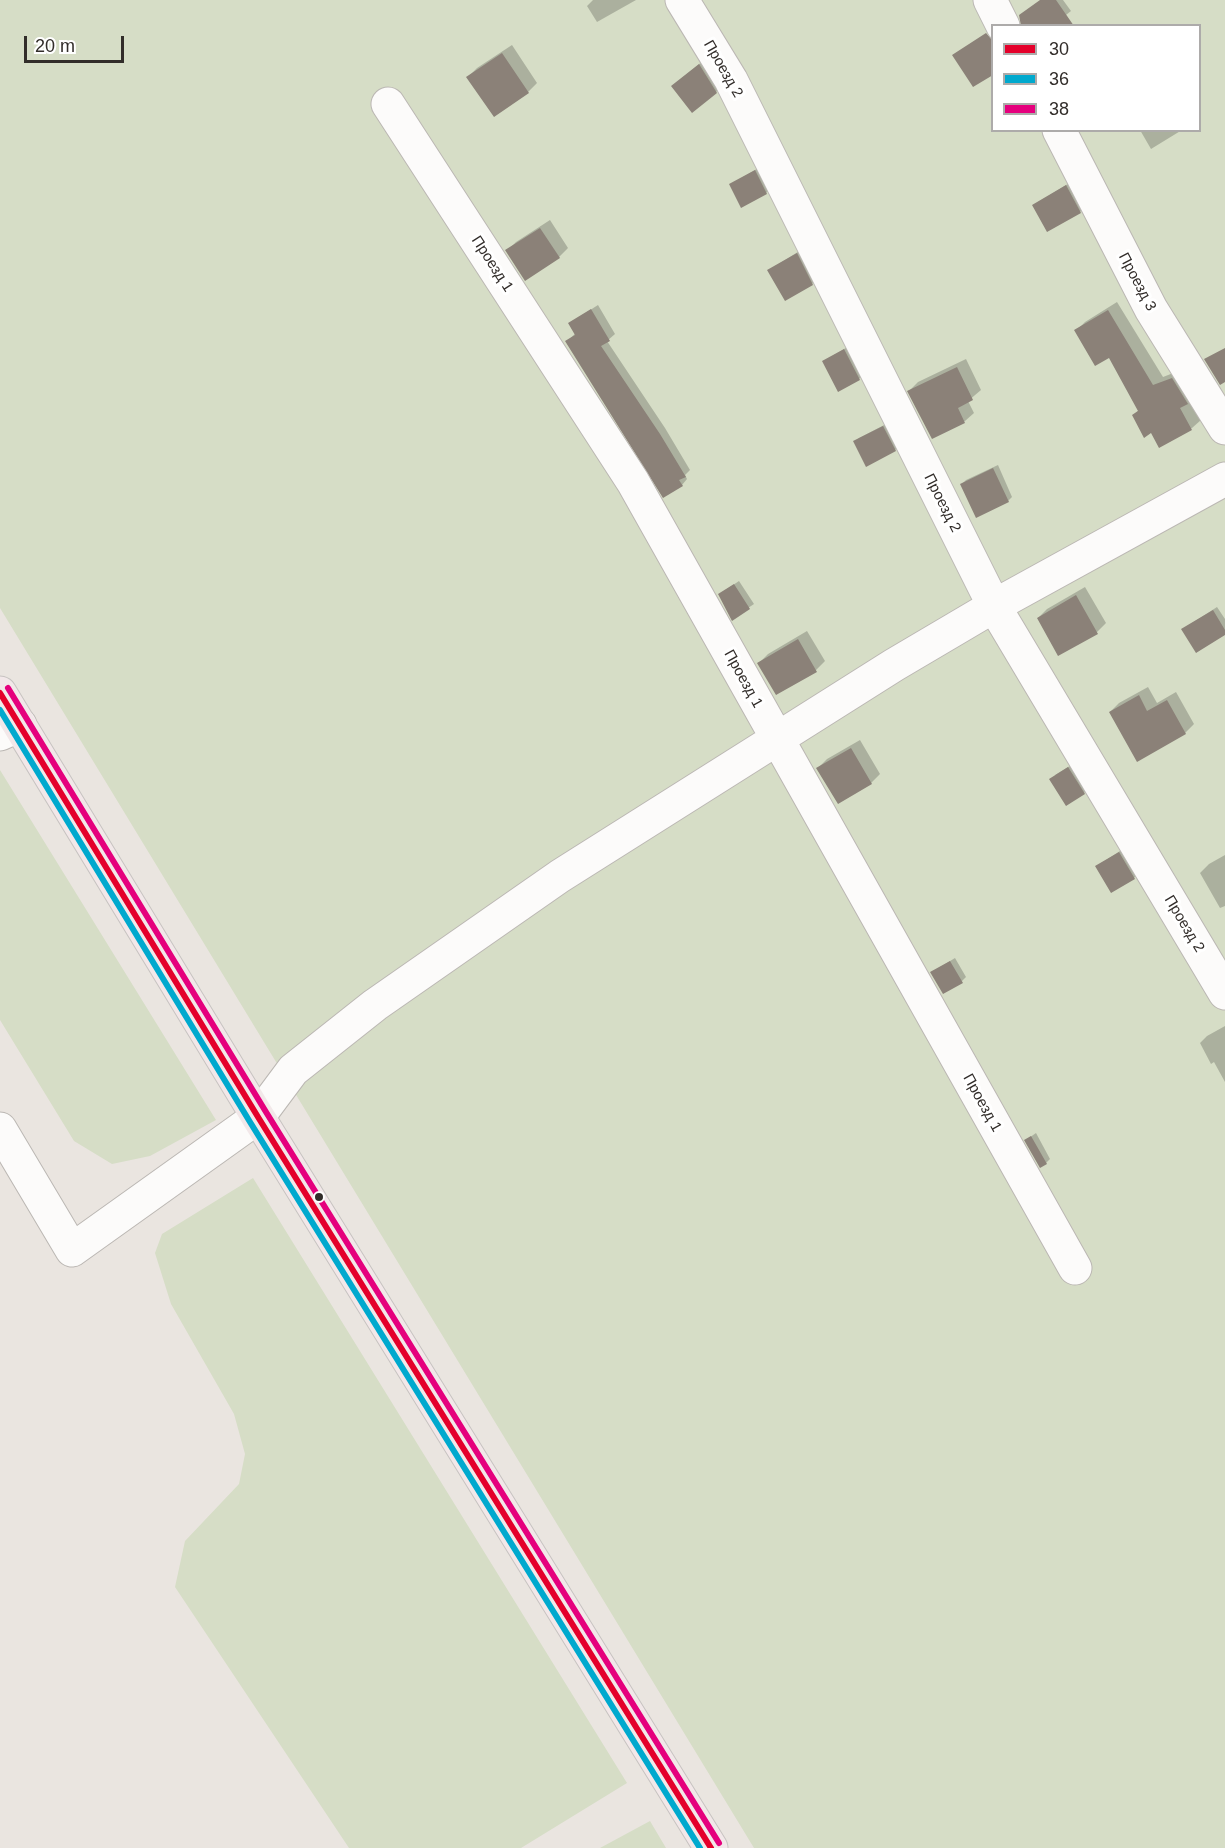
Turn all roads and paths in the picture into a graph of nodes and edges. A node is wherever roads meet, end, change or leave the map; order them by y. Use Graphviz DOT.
graph roads {
  1 [pos="682,0"];
  2 [pos="990,0"];
  3 [pos="1003,24"];
  4 [pos="388,104"];
  5 [pos="1060,132"];
  6 [pos="1225,428"];
  7 [pos="1225,479"];
  8 [pos="994,606"];
  9 [pos="0,693"];
  10 [pos="10,730"];
  11 [pos="776,739"];
  12 [pos="1225,993"];
  13 [pos="258,1117"];
  14 [pos="4,1144"];
  15 [pos="1075,1268"];
  16 [pos="711,1848"];
  1 -- 8 [label="street, Проезд 2"];
  2 -- 3 [label="street"];
  4 -- 11 [label="street, Проезд 1"];
  5 -- 6 [label="street, Проезд 3"];
  7 -- 8 [label="street"];
  8 -- 11 [label="street"];
  8 -- 12 [label="street, Проезд 2"];
  9 -- 10 [label="main road"];
  10 -- 13 [label="main road"];
  11 -- 13 [label="street"];
  11 -- 15 [label="street, Проезд 1"];
  13 -- 14 [label="street"];
  13 -- 16 [label="main road"];
}
